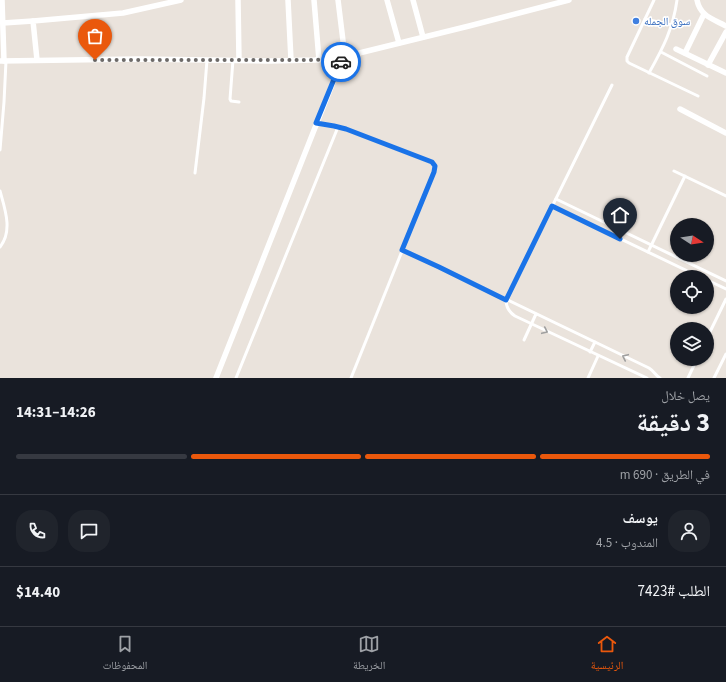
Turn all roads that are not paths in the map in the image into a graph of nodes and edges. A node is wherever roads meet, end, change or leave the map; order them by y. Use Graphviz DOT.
graph roads {
  1 [pos="2,0"];
  2 [pos="181,0"];
  3 [pos="238,0"];
  4 [pos="288,0"];
  5 [pos="314,0"];
  6 [pos="338,0"];
  7 [pos="387,0"];
  8 [pos="413,0"];
  9 [pos="569,0"];
  10 [pos="654,0"];
  11 [pos="677,0"];
  12 [pos="697,0"];
  13 [pos="704,14"];
  14 [pos="645,19"];
  15 [pos="33,21"];
  16 [pos="3,22"];
  17 [pos="672,25"];
  18 [pos="726,26"];
  19 [pos="726,32"];
  20 [pos="423,37"];
  21 [pos="399,43"];
  22 [pos="676,49"];
  23 [pos="661,52"];
  24 [pos="685,53"];
  25 [pos="344,57"];
  26 [pos="37,60"];
  27 [pos="207,60"];
  28 [pos="236,60"];
  29 [pos="290,60"];
  30 [pos="319,60"];
  31 [pos="3,61"];
  32 [pos="708,65"];
  33 [pos="649,72"];
  34 [pos="726,73"];
  35 [pos="706,76"];
  36 [pos="612,86"];
  37 [pos="698,96"];
  38 [pos="240,102"];
  39 [pos="680,109"];
  40 [pos="316,123"];
  41 [pos="338,127"];
  42 [pos="726,133"];
  43 [pos="0,150"];
  44 [pos="674,171"];
  45 [pos="195,173"];
  46 [pos="685,176"];
  47 [pos="0,192"];
  48 [pos="726,196"];
  49 [pos="556,199"];
  50 [pos="552,206"];
  51 [pos="651,245"];
  52 [pos="0,247"];
  53 [pos="402,250"];
  54 [pos="648,252"];
  55 [pos="685,270"];
  56 [pos="726,281"];
  57 [pos="714,284"];
  58 [pos="726,290"];
  59 [pos="726,299"];
  60 [pos="506,300"];
  61 [pos="536,314"];
  62 [pos="531,324"];
  63 [pos="714,324"];
  64 [pos="524,340"];
  65 [pos="595,342"];
  66 [pos="590,352"];
  67 [pos="726,354"];
  68 [pos="598,356"];
  69 [pos="694,366"];
  70 [pos="216,378"];
  71 [pos="236,378"];
  72 [pos="351,378"];
  73 [pos="588,378"];
  74 [pos="647,378"];
  75 [pos="658,378"];
  76 [pos="688,378"];
  77 [pos="714,378"];
  1 -- 16 [label="street"];
  2 -- 15 [label="street"];
  3 -- 28 [label="street"];
  4 -- 29 [label="street"];
  5 -- 30 [label="street"];
  6 -- 25 [label="street"];
  7 -- 21 [label="street"];
  8 -- 20 [label="street"];
  9 -- 20 [label="street"];
  10 -- 14 [label="lane"];
  11 -- 17 [label="lane"];
  12 -- 13 [label="street"];
  13 -- 18 [label="street"];
  13 -- 24 [label="street"];
  14 -- 17 [label="lane"];
  14 -- 33 [label="lane"];
  15 -- 16 [label="street"];
  15 -- 26 [label="street"];
  16 -- 31 [label="street"];
  17 -- 23 [label="lane"];
  19 -- 32 [label="street"];
  20 -- 21 [label="street"];
  21 -- 25 [label="street"];
  22 -- 24 [label="street"];
  23 -- 33 [label="lane"];
  23 -- 35 [label="lane"];
  24 -- 32 [label="street"];
  25 -- 30 [label="street"];
  25 -- 40 [label="street"];
  26 -- 27 [label="street"];
  26 -- 31 [label="street"];
  27 -- 28 [label="street"];
  27 -- 45 [label="lane"];
  28 -- 29 [label="street"];
  28 -- 38 [label="lane"];
  29 -- 30 [label="street"];
  31 -- 43 [label="lane"];
  32 -- 34 [label="street"];
  33 -- 37 [label="lane"];
  36 -- 49 [label="lane"];
  39 -- 42 [label="street"];
  40 -- 41 [label="lane"];
  40 -- 70 [label="street"];
  41 -- 53 [label="lane"];
  41 -- 71 [label="lane"];
  44 -- 46 [label="lane"];
  46 -- 48 [label="lane"];
  46 -- 51 [label="lane"];
  47 -- 52 [label="lane"];
  49 -- 50 [label="lane"];
  49 -- 51 [label="lane"];
  50 -- 54 [label="lane"];
  50 -- 60 [label="lane"];
  51 -- 54 [label="lane"];
  51 -- 56 [label="lane"];
  53 -- 60 [label="lane"];
  53 -- 72 [label="lane"];
  54 -- 55 [label="lane"];
  57 -- 58 [label="lane"];
  59 -- 63 [label="lane"];
  60 -- 61 [label="lane"];
  60 -- 62 [label="lane"];
  61 -- 62 [label="lane"];
  61 -- 65 [label="lane"];
  62 -- 64 [label="lane"];
  62 -- 66 [label="lane, one-way"];
  65 -- 66 [label="lane"];
  75 -- 65 [label="lane, one-way"];
  66 -- 68 [label="lane"];
  67 -- 77 [label="lane"];
  68 -- 73 [label="lane"];
  68 -- 74 [label="lane"];
  69 -- 76 [label="lane"];
}
